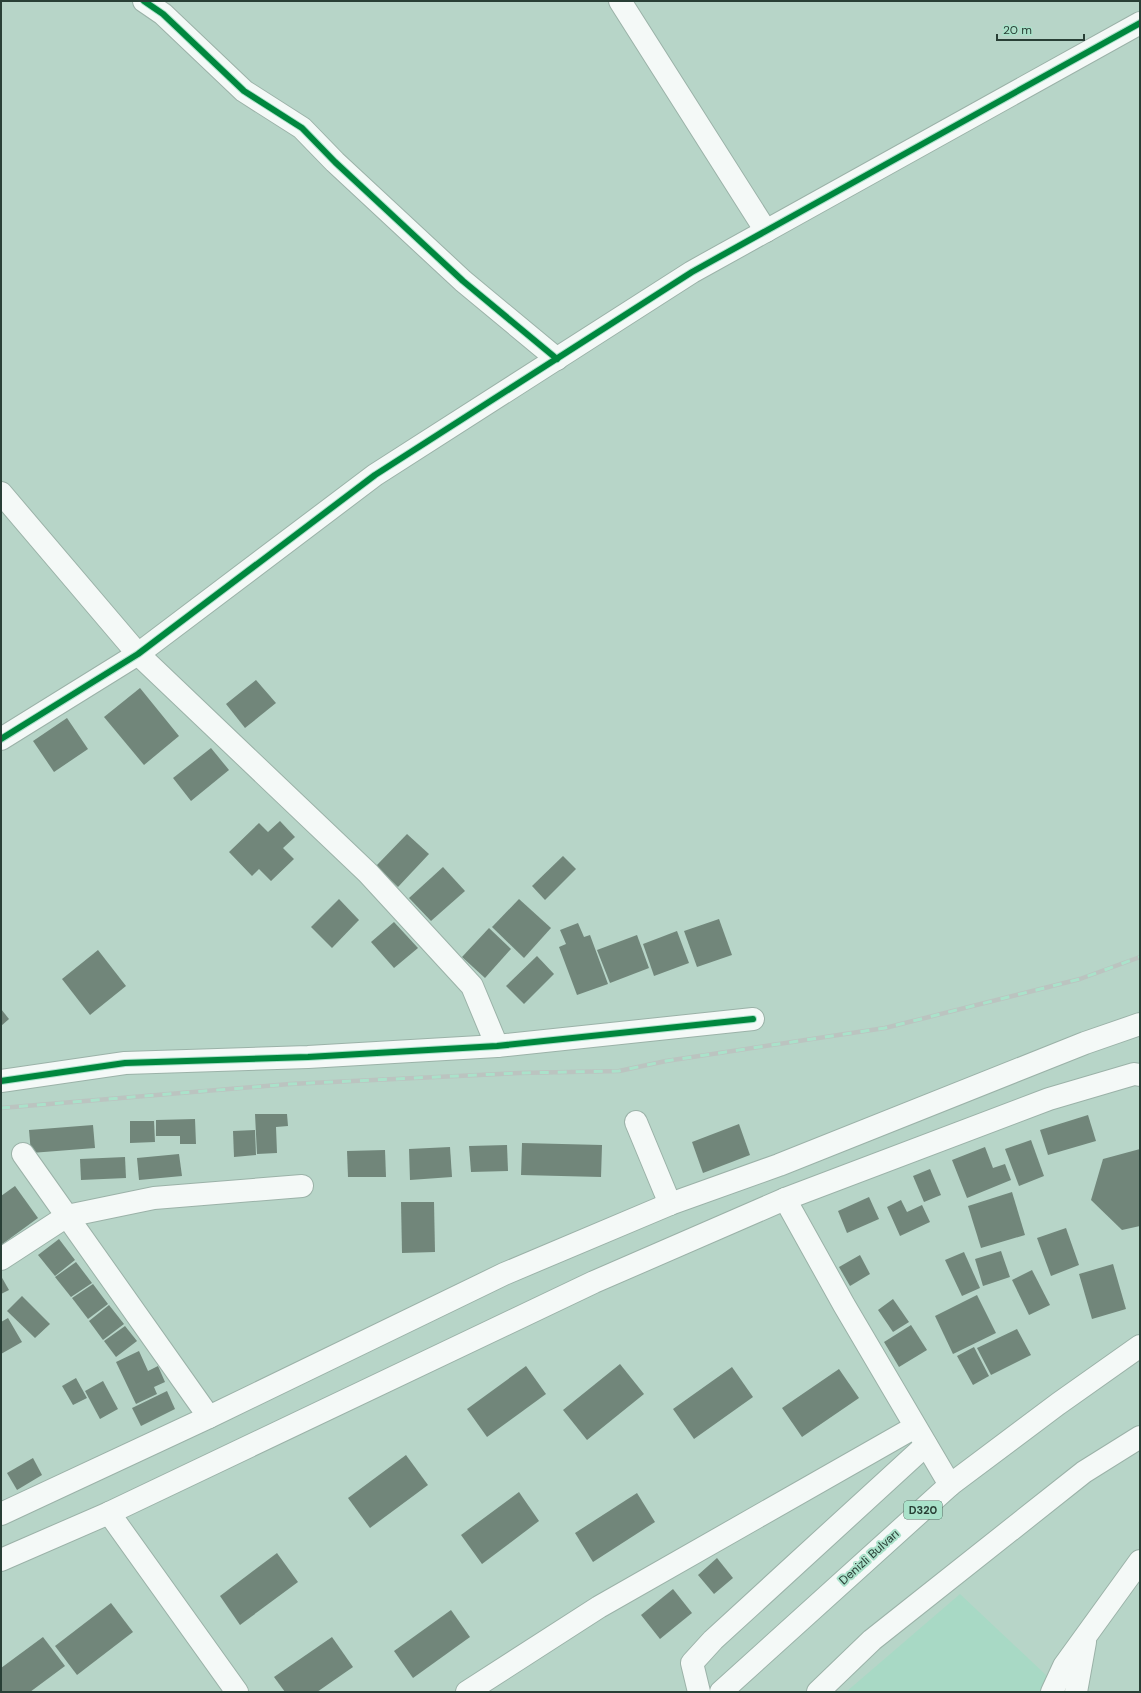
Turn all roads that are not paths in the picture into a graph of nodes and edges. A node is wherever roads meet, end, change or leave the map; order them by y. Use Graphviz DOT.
graph roads {
  1 [pos="144,1"];
  2 [pos="620,1"];
  3 [pos="1140,23"];
  4 [pos="766,231"];
  5 [pos="557,359"];
  6 [pos="1,494"];
  7 [pos="138,654"];
  8 [pos="1,739"];
  9 [pos="753,1019"];
  10 [pos="1140,1024"];
  11 [pos="497,1046"];
  12 [pos="1140,1075"];
  13 [pos="1,1081"];
  14 [pos="636,1122"];
  15 [pos="23,1154"];
  16 [pos="302,1186"];
  17 [pos="785,1199"];
  18 [pos="670,1204"];
  19 [pos="67,1216"];
  20 [pos="1,1259"];
  21 [pos="1140,1346"];
  22 [pos="209,1417"];
  23 [pos="921,1436"];
  24 [pos="1140,1437"];
  25 [pos="950,1485"];
  26 [pos="109,1513"];
  27 [pos="1,1514"];
  28 [pos="1,1560"];
  29 [pos="1140,1561"];
  30 [pos="1086,1637"];
  31 [pos="237,1692"];
  32 [pos="467,1692"];
  33 [pos="699,1692"];
  34 [pos="721,1692"];
  35 [pos="818,1692"];
  36 [pos="1052,1692"];
  37 [pos="1076,1692"];
  1 -- 5 [label="main road"];
  2 -- 4 [label="main road"];
  3 -- 4 [label="main road"];
  4 -- 5 [label="main road"];
  5 -- 7 [label="main road"];
  6 -- 7 [label="main road"];
  7 -- 8 [label="main road"];
  7 -- 11 [label="main road"];
  9 -- 11 [label="main road"];
  10 -- 18 [label="main road"];
  11 -- 13 [label="main road"];
  12 -- 17 [label="main road"];
  14 -- 18 [label="main road"];
  15 -- 19 [label="main road"];
  16 -- 19 [label="main road"];
  17 -- 23 [label="main road"];
  17 -- 26 [label="main road"];
  18 -- 22 [label="main road"];
  19 -- 20 [label="main road"];
  19 -- 22 [label="main road"];
  21 -- 25 [label="main road, Denizli Bulvarı / D320"];
  22 -- 27 [label="main road"];
  23 -- 25 [label="main road"];
  23 -- 32 [label="main road"];
  23 -- 33 [label="main road"];
  24 -- 35 [label="main road"];
  25 -- 34 [label="main road, Denizli Bulvarı / D320"];
  26 -- 28 [label="main road"];
  26 -- 31 [label="main road"];
  29 -- 30 [label="main road"];
  30 -- 36 [label="main road"];
  30 -- 37 [label="main road"];
}
